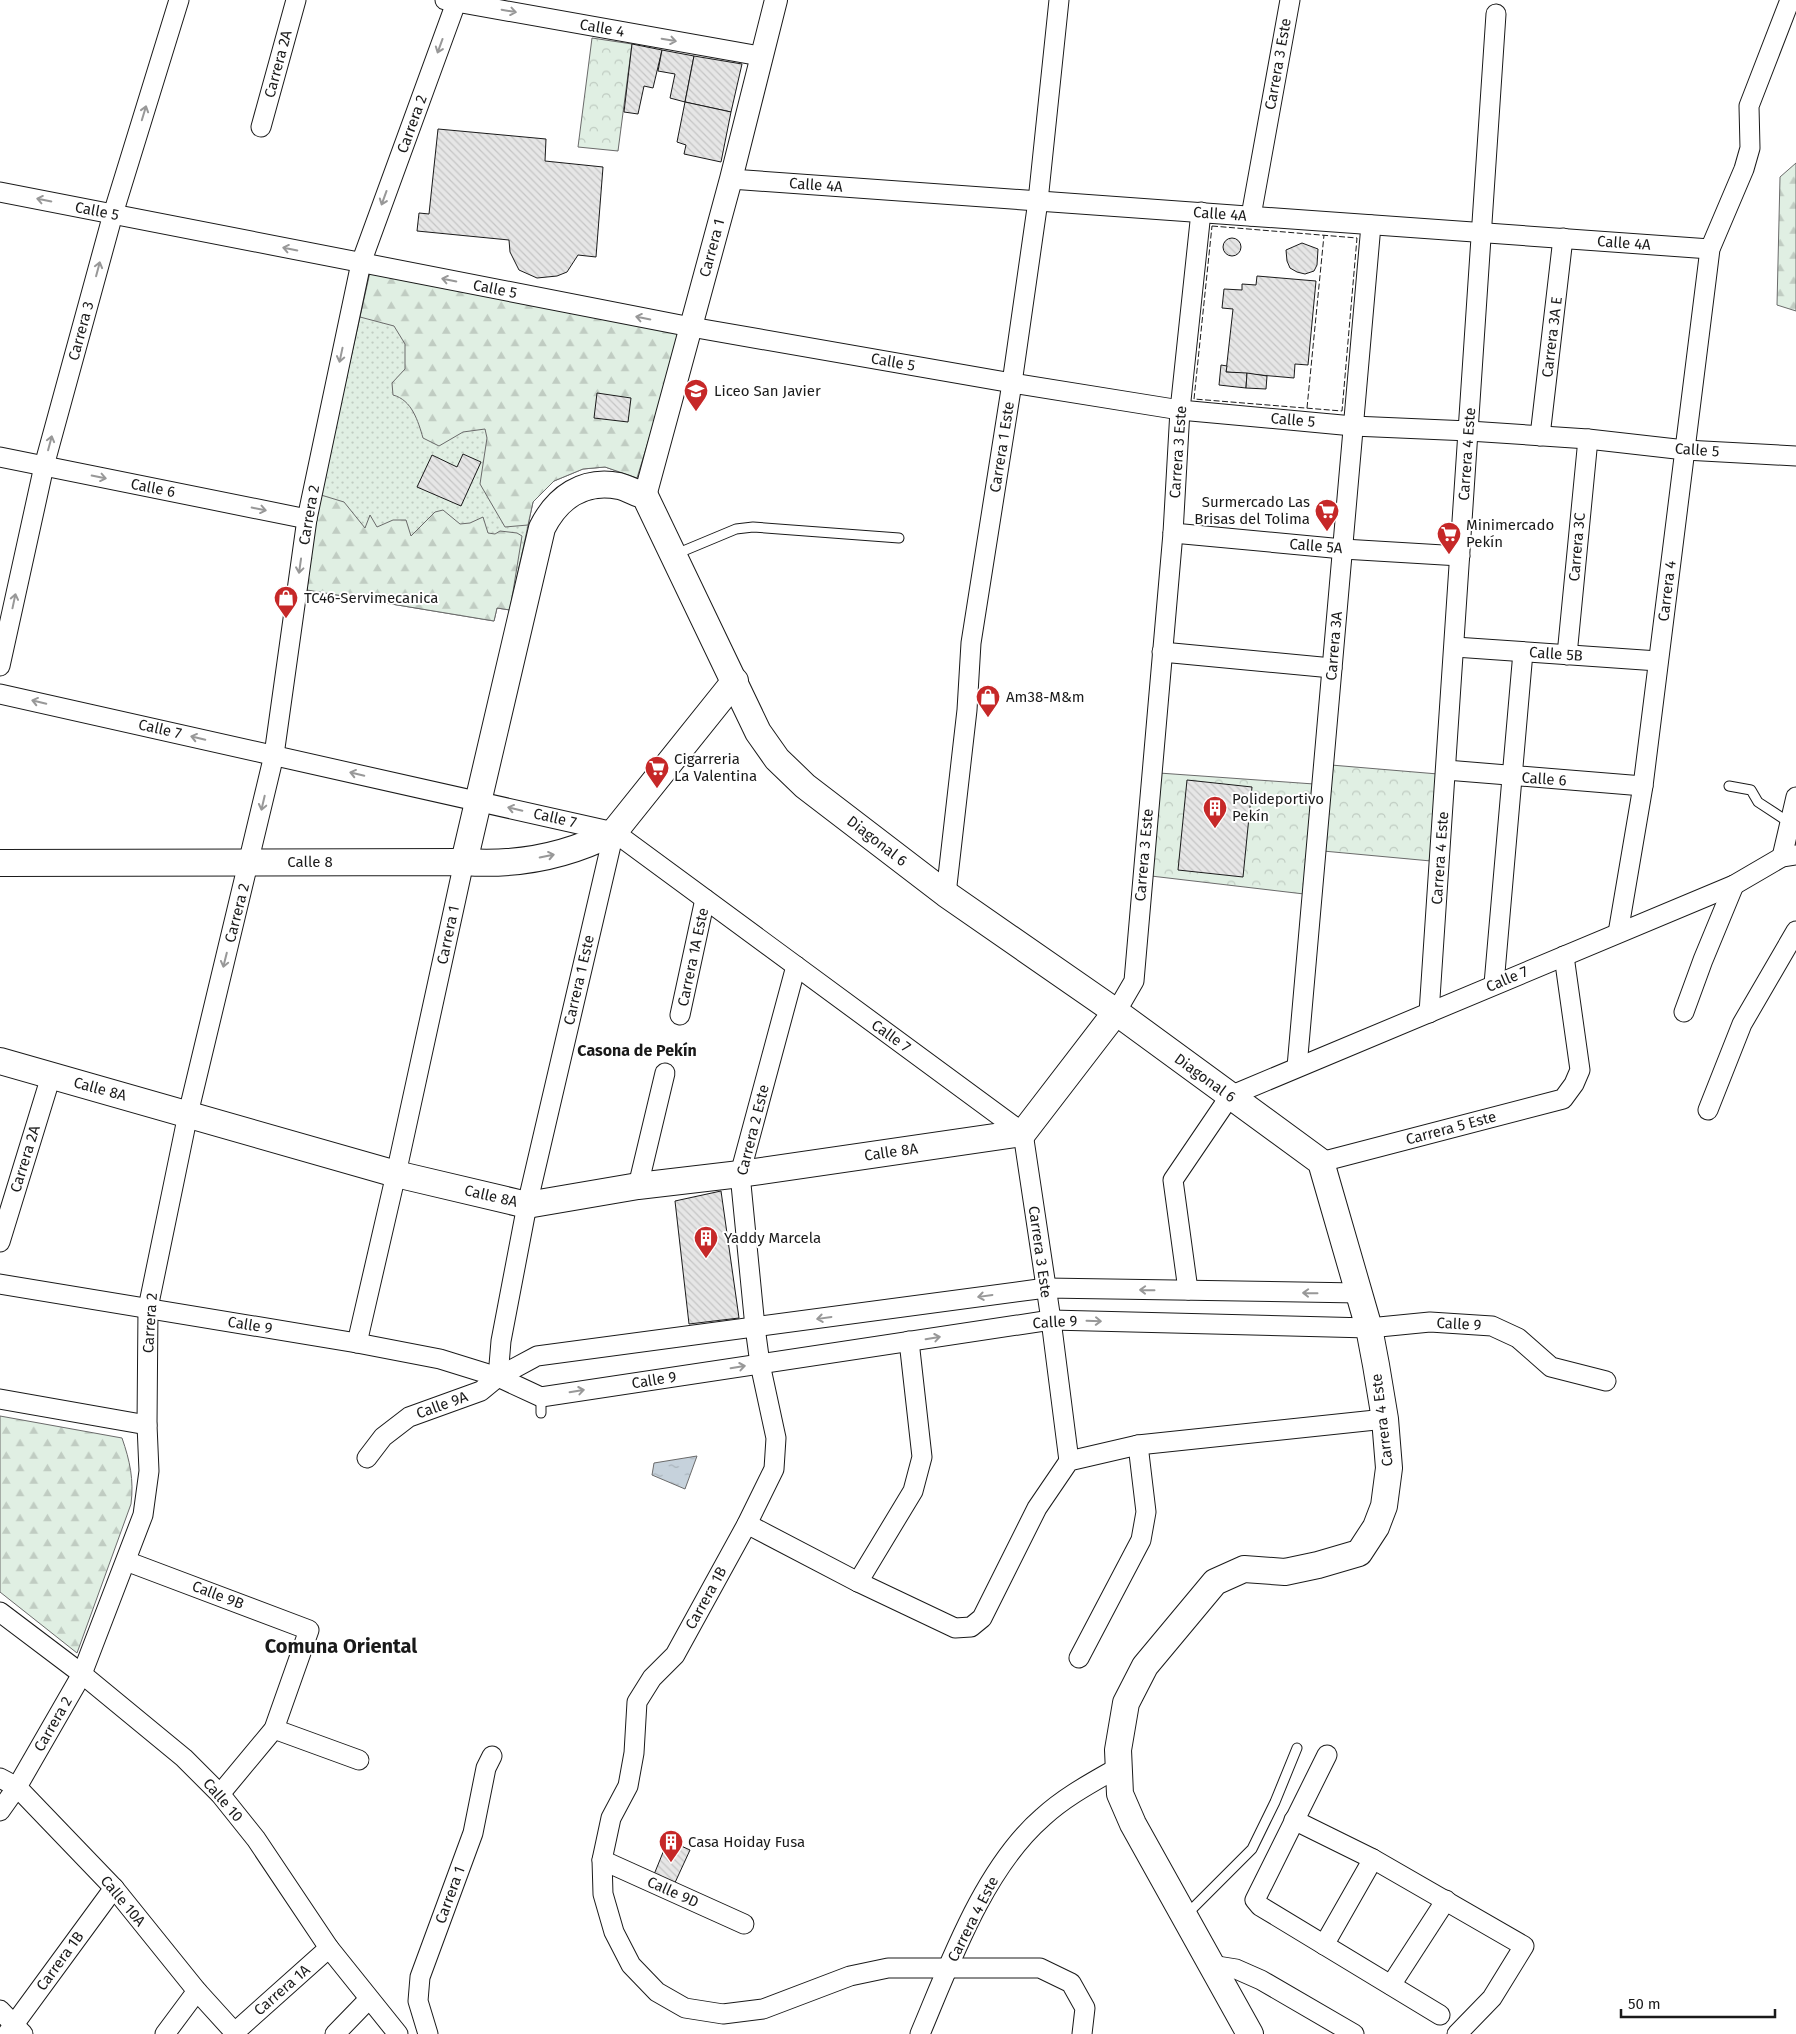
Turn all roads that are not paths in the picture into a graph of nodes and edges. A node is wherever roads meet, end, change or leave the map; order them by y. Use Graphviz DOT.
graph roads {
  1 [pos="179,0"];
  2 [pos="296,0"];
  3 [pos="776,0"];
  4 [pos="1059,0"];
  5 [pos="1290,0"];
  6 [pos="1790,0"];
  7 [pos="452,1"];
  8 [pos="1496,14"];
  9 [pos="760,56"];
  10 [pos="261,127"];
  11 [pos="730,179"];
  12 [pos="0,192"];
  13 [pos="1038,201"];
  14 [pos="1201,212"];
  15 [pos="113,214"];
  16 [pos="1251,216"];
  17 [pos="1371,225"];
  18 [pos="1482,233"];
  19 [pos="1564,238"];
  20 [pos="1710,249"];
  21 [pos="361,263"];
  22 [pos="691,327"];
  23 [pos="1012,383"];
  24 [pos="1180,410"];
  25 [pos="1353,426"];
  26 [pos="1469,431"];
  27 [pos="1540,436"];
  28 [pos="1588,439"];
  29 [pos="1685,450"];
  30 [pos="1796,456"];
  31 [pos="0,457"];
  32 [pos="44,466"];
  33 [pos="645,496"];
  34 [pos="306,519"];
  35 [pos="1173,533"];
  36 [pos="899,538"];
  37 [pos="1342,549"];
  38 [pos="673,555"];
  39 [pos="1460,556"];
  40 [pos="1454,647"];
  41 [pos="1162,652"];
  42 [pos="1523,652"];
  43 [pos="1567,655"];
  44 [pos="1658,661"];
  45 [pos="0,666"];
  46 [pos="1332,668"];
  47 [pos="736,681"];
  48 [pos="0,694"];
  49 [pos="274,755"];
  50 [pos="1446,770"];
  51 [pos="1513,776"];
  52 [pos="1642,786"];
  53 [pos="1730,786"];
  54 [pos="1796,797"];
  55 [pos="478,801"];
  56 [pos="1790,823"];
  57 [pos="614,832"];
  58 [pos="1789,856"];
  59 [pos="249,862"];
  60 [pos="464,862"];
  61 [pos="0,863"];
  62 [pos="1734,885"];
  63 [pos="946,894"];
  64 [pos="705,899"];
  65 [pos="1796,930"];
  66 [pos="1618,933"];
  67 [pos="1564,956"];
  68 [pos="796,966"];
  69 [pos="1494,984"];
  70 [pos="1116,1012"];
  71 [pos="1684,1012"];
  72 [pos="1428,1013"];
  73 [pos="680,1015"];
  74 [pos="0,1062"];
  75 [pos="1298,1068"];
  76 [pos="665,1073"];
  77 [pos="50,1076"];
  78 [pos="1230,1096"];
  79 [pos="1708,1110"];
  80 [pos="188,1114"];
  81 [pos="1023,1133"];
  82 [pos="1320,1162"];
  83 [pos="396,1174"];
  84 [pos="740,1174"];
  85 [pos="638,1186"];
  86 [pos="527,1205"];
  87 [pos="0,1242"];
  88 [pos="0,1284"];
  89 [pos="1046,1288"];
  90 [pos="1188,1290"];
  91 [pos="1359,1293"];
  92 [pos="148,1308"];
  93 [pos="1051,1320"];
  94 [pos="754,1327"];
  95 [pos="1369,1328"];
  96 [pos="909,1341"];
  97 [pos="357,1343"];
  98 [pos="760,1364"];
  99 [pos="498,1377"];
  100 [pos="1606,1381"];
  101 [pos="0,1399"];
  102 [pos="1385,1419"];
  103 [pos="147,1425"];
  104 [pos="1138,1445"];
  105 [pos="367,1458"];
  106 [pos="1069,1461"];
  107 [pos="747,1524"];
  108 [pos="126,1561"];
  109 [pos="858,1582"];
  110 [pos="0,1612"];
  111 [pos="1079,1658"];
  112 [pos="82,1674"];
  113 [pos="274,1729"];
  114 [pos="1297,1748"];
  115 [pos="1327,1755"];
  116 [pos="492,1756"];
  117 [pos="359,1760"];
  118 [pos="1119,1767"];
  119 [pos="0,1778"];
  120 [pos="17,1786"];
  121 [pos="220,1794"];
  122 [pos="0,1811"];
  123 [pos="1294,1820"];
  124 [pos="1373,1859"];
  125 [pos="602,1860"];
  126 [pos="114,1888"];
  127 [pos="1446,1900"];
  128 [pos="1184,1917"];
  129 [pos="744,1924"];
  130 [pos="1324,1945"];
  131 [pos="329,1948"];
  132 [pos="1211,1964"];
  133 [pos="948,1969"];
  134 [pos="1391,1986"];
  135 [pos="197,1991"];
  136 [pos="368,1999"];
  137 [pos="0,2010"];
  138 [pos="1440,2014"];
  139 [pos="15,2030"];
  140 [pos="236,2033"];
  141 [pos="165,2034"];
  142 [pos="334,2034"];
  143 [pos="398,2034"];
  144 [pos="428,2034"];
  145 [pos="920,2034"];
  146 [pos="1082,2034"];
  147 [pos="1250,2034"];
  148 [pos="1354,2034"];
  149 [pos="1457,2034"];
  15 -- 1 [label="street, Carrera 3, one-way"];
  2 -- 10 [label="street, Carrera 2A"];
  3 -- 9 [label="street, Carrera 1"];
  4 -- 13 [label="street, Carrera 1 Este"];
  5 -- 16 [label="street, Carrera 3 Este"];
  6 -- 20 [label="street, Carrera 4"];
  7 -- 9 [label="street, Calle 4, one-way"];
  7 -- 21 [label="street, Carrera 2, one-way"];
  8 -- 18 [label="street, Carrera 4 Este"];
  9 -- 11 [label="street, Carrera 1"];
  11 -- 13 [label="street, Calle 4A"];
  11 -- 22 [label="street, Carrera 1"];
  15 -- 12 [label="street, Calle 5, one-way"];
  13 -- 14 [label="street, Calle 4A"];
  13 -- 23 [label="street, Carrera 1 Este"];
  14 -- 16 [label="street, Calle 4A"];
  14 -- 24 [label="street, Carrera 3 Este"];
  21 -- 15 [label="street, Calle 5, one-way"];
  32 -- 15 [label="street, Carrera 3, one-way"];
  16 -- 17 [label="street, Calle 4A"];
  17 -- 18 [label="street, Calle 4A"];
  17 -- 25 [label="street, Carrera 3A"];
  18 -- 19 [label="street, Calle 4A"];
  18 -- 26 [label="street, Carrera 4 Este"];
  19 -- 20 [label="street, Calle 4A"];
  19 -- 27 [label="street, Carrera 3A E"];
  20 -- 29 [label="street, Carrera 4"];
  22 -- 21 [label="street, Calle 5, one-way"];
  21 -- 34 [label="street, Carrera 2, one-way"];
  22 -- 23 [label="street, Calle 5"];
  22 -- 33 [label="street, Carrera 1"];
  23 -- 24 [label="street, Calle 5"];
  23 -- 63 [label="street, Carrera 1 Este"];
  24 -- 25 [label="street, Calle 5"];
  24 -- 35 [label="street, Carrera 3 Este"];
  25 -- 26 [label="street, Calle 5"];
  25 -- 37 [label="street, Carrera 3A"];
  26 -- 27 [label="street, Calle 5"];
  26 -- 39 [label="street, Carrera 4 Este"];
  27 -- 28 [label="street, Calle 5"];
  28 -- 29 [label="street, Calle 5"];
  28 -- 43 [label="street, Carrera 3C"];
  29 -- 30 [label="street, Calle 5"];
  29 -- 44 [label="street, Carrera 4"];
  31 -- 32 [label="street, Calle 6"];
  32 -- 34 [label="street, Calle 6, one-way"];
  45 -- 32 [label="street, Carrera 3, one-way"];
  33 -- 38 [label="main road, Diagonal 6"];
  33 -- 55 [label="main road, Carrera 1"];
  34 -- 49 [label="street, Carrera 2, one-way"];
  35 -- 37 [label="street, Calle 5A"];
  35 -- 41 [label="street, Carrera 3 Este"];
  36 -- 38 [label="lane"];
  37 -- 39 [label="street, Calle 5A"];
  37 -- 46 [label="street, Carrera 3A"];
  38 -- 47 [label="main road, Diagonal 6"];
  39 -- 40 [label="street, Carrera 4 Este"];
  40 -- 42 [label="street, Calle 5B"];
  40 -- 50 [label="street, Carrera 4 Este"];
  41 -- 46 [label="street"];
  41 -- 70 [label="street, Carrera 3 Este"];
  42 -- 43 [label="street, Calle 5B"];
  42 -- 51 [label="street"];
  43 -- 44 [label="street, Calle 5B"];
  44 -- 52 [label="street, Carrera 4"];
  46 -- 75 [label="street, Carrera 3A"];
  47 -- 57 [label="main road, Carrera 1 Este"];
  47 -- 63 [label="main road, Diagonal 6"];
  49 -- 48 [label="street, Calle 7, one-way"];
  55 -- 49 [label="street, Calle 7, one-way"];
  49 -- 59 [label="street, Carrera 2, one-way"];
  50 -- 51 [label="street, Calle 6"];
  50 -- 72 [label="street, Carrera 4 Este"];
  51 -- 52 [label="street, Calle 6"];
  51 -- 69 [label="street"];
  52 -- 66 [label="street, Carrera 4"];
  53 -- 56 [label="lane"];
  54 -- 56 [label="street"];
  57 -- 55 [label="street, Calle 7, one-way"];
  55 -- 60 [label="main road, Carrera 1"];
  56 -- 58 [label="street"];
  60 -- 57 [label="main road, Calle 8, one-way"];
  57 -- 64 [label="street, Calle 7"];
  57 -- 86 [label="street, Carrera 1 Este"];
  58 -- 62 [label="street, Calle 7"];
  59 -- 60 [label="main road, Calle 8"];
  59 -- 61 [label="main road, Calle 8"];
  59 -- 80 [label="street, Carrera 2, one-way"];
  60 -- 83 [label="street, Carrera 1"];
  62 -- 66 [label="street, Calle 7"];
  62 -- 71 [label="street"];
  63 -- 70 [label="main road, Diagonal 6"];
  64 -- 68 [label="street, Calle 7"];
  64 -- 73 [label="street, Carrera 1A Este"];
  65 -- 79 [label="street"];
  66 -- 67 [label="street, Calle 7"];
  67 -- 69 [label="street, Calle 7"];
  67 -- 82 [label="street, Carrera 5 Este"];
  68 -- 81 [label="street, Calle 7"];
  68 -- 84 [label="street, Carrera 2 Este"];
  69 -- 72 [label="street, Calle 7"];
  70 -- 78 [label="main road, Diagonal 6"];
  70 -- 81 [label="main road, Carrera 3 Este"];
  72 -- 75 [label="street, Calle 7"];
  74 -- 77 [label="main road, Calle 8A"];
  75 -- 78 [label="street, Calle 7"];
  76 -- 85 [label="street"];
  77 -- 80 [label="main road, Calle 8A"];
  77 -- 87 [label="street, Carrera 2A"];
  78 -- 82 [label="main road, Diagonal 6"];
  78 -- 90 [label="street"];
  80 -- 83 [label="main road, Calle 8A"];
  80 -- 92 [label="street, Carrera 2"];
  81 -- 84 [label="main road, Calle 8A"];
  81 -- 89 [label="street, Carrera 3 Este"];
  82 -- 91 [label="main road, Carrera 4 Este"];
  83 -- 86 [label="main road, Calle 8A"];
  83 -- 97 [label="street, Carrera 1"];
  84 -- 85 [label="main road, Calle 8A"];
  84 -- 94 [label="street, Carrera 2 Este"];
  85 -- 86 [label="main road, Calle 8A"];
  86 -- 99 [label="street, Carrera 1 Este"];
  88 -- 92 [label="street, Calle 9"];
  90 -- 89 [label="street, one-way"];
  89 -- 93 [label="street, Carrera 3 Este"];
  89 -- 94 [label="street, one-way"];
  91 -- 90 [label="street, one-way"];
  91 -- 95 [label="main road, Carrera 4 Este"];
  92 -- 97 [label="street, Calle 9"];
  92 -- 103 [label="street, Carrera 2"];
  93 -- 95 [label="street, Calle 9, one-way"];
  96 -- 93 [label="street, Calle 9, one-way"];
  93 -- 106 [label="street, Carrera 3 Este"];
  94 -- 98 [label="street, Carrera 1B"];
  94 -- 99 [label="street"];
  95 -- 100 [label="street, Calle 9"];
  95 -- 102 [label="main road, Carrera 4 Este"];
  96 -- 98 [label="street, Calle 9"];
  96 -- 109 [label="street"];
  97 -- 99 [label="street, Calle 9"];
  99 -- 98 [label="street, Calle 9, one-way"];
  98 -- 107 [label="street, Carrera 1B"];
  99 -- 105 [label="street, Calle 9A"];
  101 -- 103 [label="street"];
  102 -- 104 [label="street"];
  102 -- 118 [label="main road, Carrera 4 Este"];
  103 -- 108 [label="street, Carrera 2"];
  104 -- 106 [label="street"];
  104 -- 111 [label="street"];
  106 -- 109 [label="street"];
  107 -- 109 [label="street"];
  107 -- 125 [label="street, Carrera 1B"];
  108 -- 112 [label="street, Carrera 2"];
  108 -- 113 [label="street, Calle 9B"];
  110 -- 112 [label="street, Calle 10"];
  112 -- 120 [label="street, Carrera 2"];
  112 -- 121 [label="street, Calle 10"];
  113 -- 117 [label="street"];
  113 -- 121 [label="street"];
  114 -- 128 [label="lane"];
  115 -- 123 [label="street"];
  116 -- 144 [label="street, Carrera 1"];
  118 -- 128 [label="main road, Carrera 4 Este"];
  118 -- 133 [label="street, Carrera 4 Este"];
  119 -- 120 [label="street, Calle 10A"];
  120 -- 122 [label="street, Carrera 2"];
  120 -- 126 [label="street, Calle 10A"];
  121 -- 131 [label="street, Calle 10"];
  123 -- 124 [label="street"];
  123 -- 130 [label="street"];
  124 -- 127 [label="street"];
  124 -- 130 [label="street"];
  125 -- 129 [label="street, Calle 9D"];
  125 -- 133 [label="street, Carrera 1B"];
  126 -- 135 [label="street, Calle 10A"];
  126 -- 139 [label="street, Carrera 1B"];
  127 -- 134 [label="street"];
  127 -- 149 [label="street"];
  128 -- 132 [label="main road, Carrera 4 Este"];
  130 -- 134 [label="street"];
  131 -- 136 [label="street, Calle 10"];
  131 -- 140 [label="street, Carrera 1A"];
  132 -- 147 [label="main road, Carrera 4 Este"];
  132 -- 148 [label="street"];
  133 -- 145 [label="street, Carrera 4 Este"];
  133 -- 146 [label="street, Carrera 1B"];
  134 -- 138 [label="street"];
  135 -- 140 [label="street, Calle 10A"];
  135 -- 141 [label="street"];
  136 -- 142 [label="street"];
  136 -- 143 [label="street, Calle 10"];
  137 -- 139 [label="street"];
}
